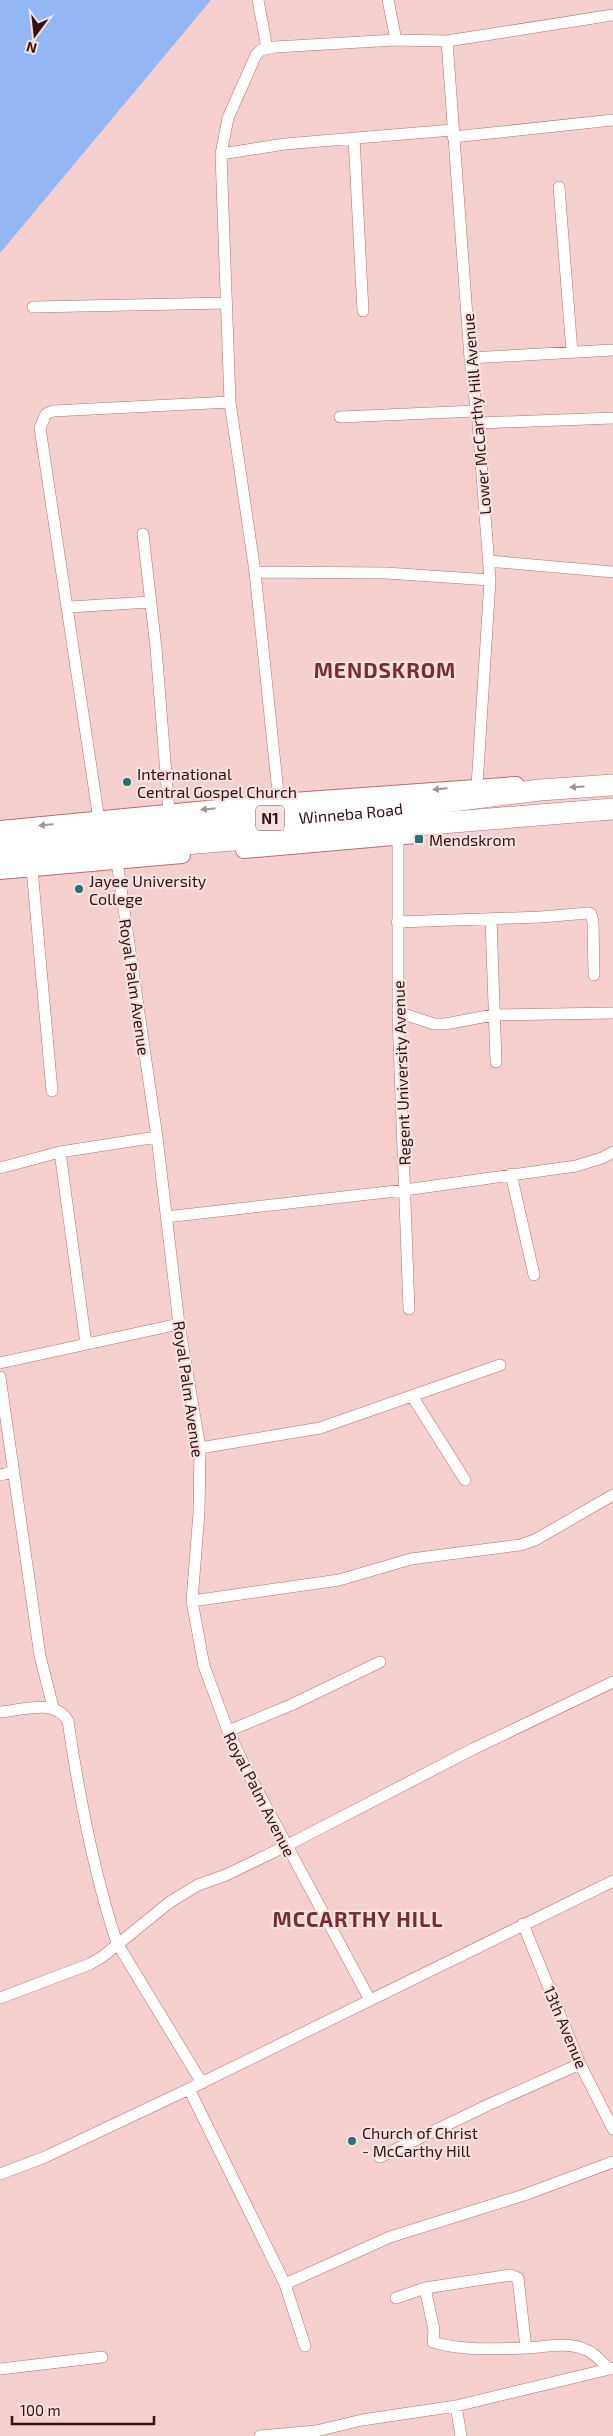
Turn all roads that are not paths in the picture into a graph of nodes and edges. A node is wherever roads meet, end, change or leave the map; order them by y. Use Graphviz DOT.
graph roads {
  1 [pos="258,0"];
  2 [pos="388,0"];
  3 [pos="613,14"];
  4 [pos="396,40"];
  5 [pos="447,42"];
  6 [pos="267,48"];
  7 [pos="613,120"];
  8 [pos="452,134"];
  9 [pos="354,138"];
  10 [pos="221,154"];
  11 [pos="559,187"];
  12 [pos="227,303"];
  13 [pos="33,307"];
  14 [pos="363,311"];
  15 [pos="613,350"];
  16 [pos="572,352"];
  17 [pos="470,358"];
  18 [pos="230,402"];
  19 [pos="476,411"];
  20 [pos="340,417"];
  21 [pos="613,418"];
  22 [pos="478,423"];
  23 [pos="143,534"];
  24 [pos="489,561"];
  25 [pos="254,572"];
  26 [pos="613,572"];
  27 [pos="490,580"];
  28 [pos="150,602"];
  29 [pos="69,607"];
  30 [pos="613,785"];
  31 [pos="477,786"];
  32 [pos="540,790"];
  33 [pos="279,802"];
  34 [pos="613,809"];
  35 [pos="169,812"];
  36 [pos="548,813"];
  37 [pos="99,820"];
  38 [pos="0,829"];
  39 [pos="398,837"];
  40 [pos="0,842"];
  41 [pos="0,859"];
  42 [pos="117,860"];
  43 [pos="32,869"];
  44 [pos="0,871"];
  45 [pos="491,919"];
  46 [pos="397,922"];
  47 [pos="594,975"];
  48 [pos="613,1013"];
  49 [pos="398,1015"];
  50 [pos="493,1016"];
  51 [pos="496,1062"];
  52 [pos="52,1091"];
  53 [pos="157,1137"];
  54 [pos="60,1152"];
  55 [pos="613,1152"];
  56 [pos="0,1168"];
  57 [pos="511,1174"];
  58 [pos="404,1190"];
  59 [pos="166,1217"];
  60 [pos="534,1275"];
  61 [pos="409,1310"];
  62 [pos="179,1324"];
  63 [pos="86,1344"];
  64 [pos="0,1363"];
  65 [pos="500,1365"];
  66 [pos="0,1377"];
  67 [pos="412,1396"];
  68 [pos="200,1448"];
  69 [pos="14,1472"];
  70 [pos="0,1475"];
  71 [pos="465,1480"];
  72 [pos="613,1495"];
  73 [pos="192,1601"];
  74 [pos="380,1662"];
  75 [pos="613,1682"];
  76 [pos="53,1707"];
  77 [pos="0,1712"];
  78 [pos="228,1731"];
  79 [pos="286,1846"];
  80 [pos="613,1881"];
  81 [pos="523,1924"];
  82 [pos="117,1943"];
  83 [pos="0,1998"];
  84 [pos="370,2000"];
  85 [pos="580,2064"];
  86 [pos="202,2082"];
  87 [pos="190,2089"];
  88 [pos="613,2129"];
  89 [pos="380,2157"];
  90 [pos="613,2162"];
  91 [pos="0,2174"];
  92 [pos="285,2284"];
  93 [pos="425,2288"];
  94 [pos="396,2298"];
  95 [pos="305,2346"];
  96 [pos="526,2348"];
  97 [pos="102,2357"];
  98 [pos="611,2368"];
  99 [pos="0,2369"];
  100 [pos="456,2406"];
  101 [pos="260,2436"];
  102 [pos="461,2436"];
  1 -- 6 [label="street"];
  2 -- 4 [label="street"];
  3 -- 5 [label="street"];
  4 -- 5 [label="street"];
  4 -- 6 [label="street"];
  5 -- 8 [label="street, Lower McCarthy Hill Avenue"];
  6 -- 10 [label="street"];
  7 -- 8 [label="street"];
  8 -- 9 [label="street"];
  8 -- 17 [label="street, Lower McCarthy Hill Avenue"];
  9 -- 10 [label="street"];
  9 -- 14 [label="street"];
  10 -- 12 [label="street"];
  11 -- 16 [label="street"];
  12 -- 13 [label="street"];
  12 -- 18 [label="street"];
  15 -- 16 [label="street"];
  16 -- 17 [label="street"];
  17 -- 19 [label="street, Lower McCarthy Hill Avenue"];
  18 -- 25 [label="street"];
  18 -- 29 [label="street"];
  19 -- 20 [label="street"];
  19 -- 22 [label="street, Lower McCarthy Hill Avenue"];
  21 -- 22 [label="street"];
  22 -- 24 [label="street, Lower McCarthy Hill Avenue"];
  23 -- 28 [label="street"];
  24 -- 26 [label="street"];
  24 -- 27 [label="street, Lower McCarthy Hill Avenue"];
  25 -- 27 [label="street"];
  25 -- 33 [label="street"];
  27 -- 31 [label="street, Lower McCarthy Hill Avenue"];
  28 -- 29 [label="street"];
  28 -- 35 [label="street"];
  29 -- 37 [label="street"];
  30 -- 32 [label="highway, Winneba Road / N1, one-way"];
  31 -- 32 [label="street"];
  31 -- 33 [label="street, one-way"];
  32 -- 40 [label="highway, Winneba Road / N1"];
  33 -- 35 [label="street, one-way"];
  34 -- 36 [label="highway, Winneba Road / N1"];
  35 -- 37 [label="street"];
  36 -- 39 [label="street"];
  36 -- 41 [label="highway, Winneba Road / N1"];
  37 -- 38 [label="street, one-way"];
  39 -- 42 [label="street"];
  39 -- 46 [label="street, Regent University Avenue"];
  42 -- 43 [label="street"];
  42 -- 53 [label="street, Royal Palm Avenue"];
  43 -- 44 [label="street"];
  43 -- 52 [label="street"];
  45 -- 46 [label="street"];
  45 -- 47 [label="street"];
  45 -- 50 [label="street"];
  46 -- 49 [label="street, Regent University Avenue"];
  48 -- 50 [label="street"];
  49 -- 50 [label="street"];
  49 -- 58 [label="street, Regent University Avenue"];
  50 -- 51 [label="street"];
  53 -- 54 [label="street"];
  53 -- 59 [label="street, Royal Palm Avenue"];
  54 -- 56 [label="street"];
  54 -- 63 [label="street"];
  55 -- 57 [label="street"];
  57 -- 58 [label="street"];
  57 -- 60 [label="street"];
  58 -- 59 [label="street"];
  58 -- 61 [label="street, Regent University Avenue"];
  59 -- 62 [label="street, Royal Palm Avenue"];
  62 -- 63 [label="street"];
  62 -- 68 [label="street, Royal Palm Avenue"];
  63 -- 64 [label="street"];
  65 -- 67 [label="street"];
  66 -- 69 [label="street"];
  67 -- 68 [label="street"];
  67 -- 71 [label="street"];
  68 -- 73 [label="street, Royal Palm Avenue"];
  69 -- 70 [label="street"];
  69 -- 76 [label="street"];
  72 -- 73 [label="street"];
  73 -- 78 [label="street, Royal Palm Avenue"];
  74 -- 78 [label="street"];
  75 -- 79 [label="street"];
  76 -- 77 [label="street"];
  76 -- 82 [label="street"];
  78 -- 79 [label="street, Royal Palm Avenue"];
  79 -- 82 [label="street"];
  79 -- 84 [label="street, Royal Palm Avenue"];
  80 -- 81 [label="street"];
  81 -- 84 [label="street"];
  81 -- 85 [label="street, 13th Avenue"];
  82 -- 83 [label="street"];
  82 -- 86 [label="street"];
  84 -- 86 [label="street"];
  85 -- 88 [label="street, 13th Avenue"];
  85 -- 89 [label="street"];
  86 -- 87 [label="street"];
  87 -- 91 [label="street"];
  87 -- 92 [label="street"];
  90 -- 92 [label="street"];
  92 -- 95 [label="street"];
  93 -- 94 [label="street"];
  93 -- 96 [label="street"];
  93 -- 96 [label="street"];
  96 -- 98 [label="street"];
  97 -- 99 [label="street"];
  98 -- 100 [label="street"];
  100 -- 101 [label="street"];
  100 -- 102 [label="street"];
}
